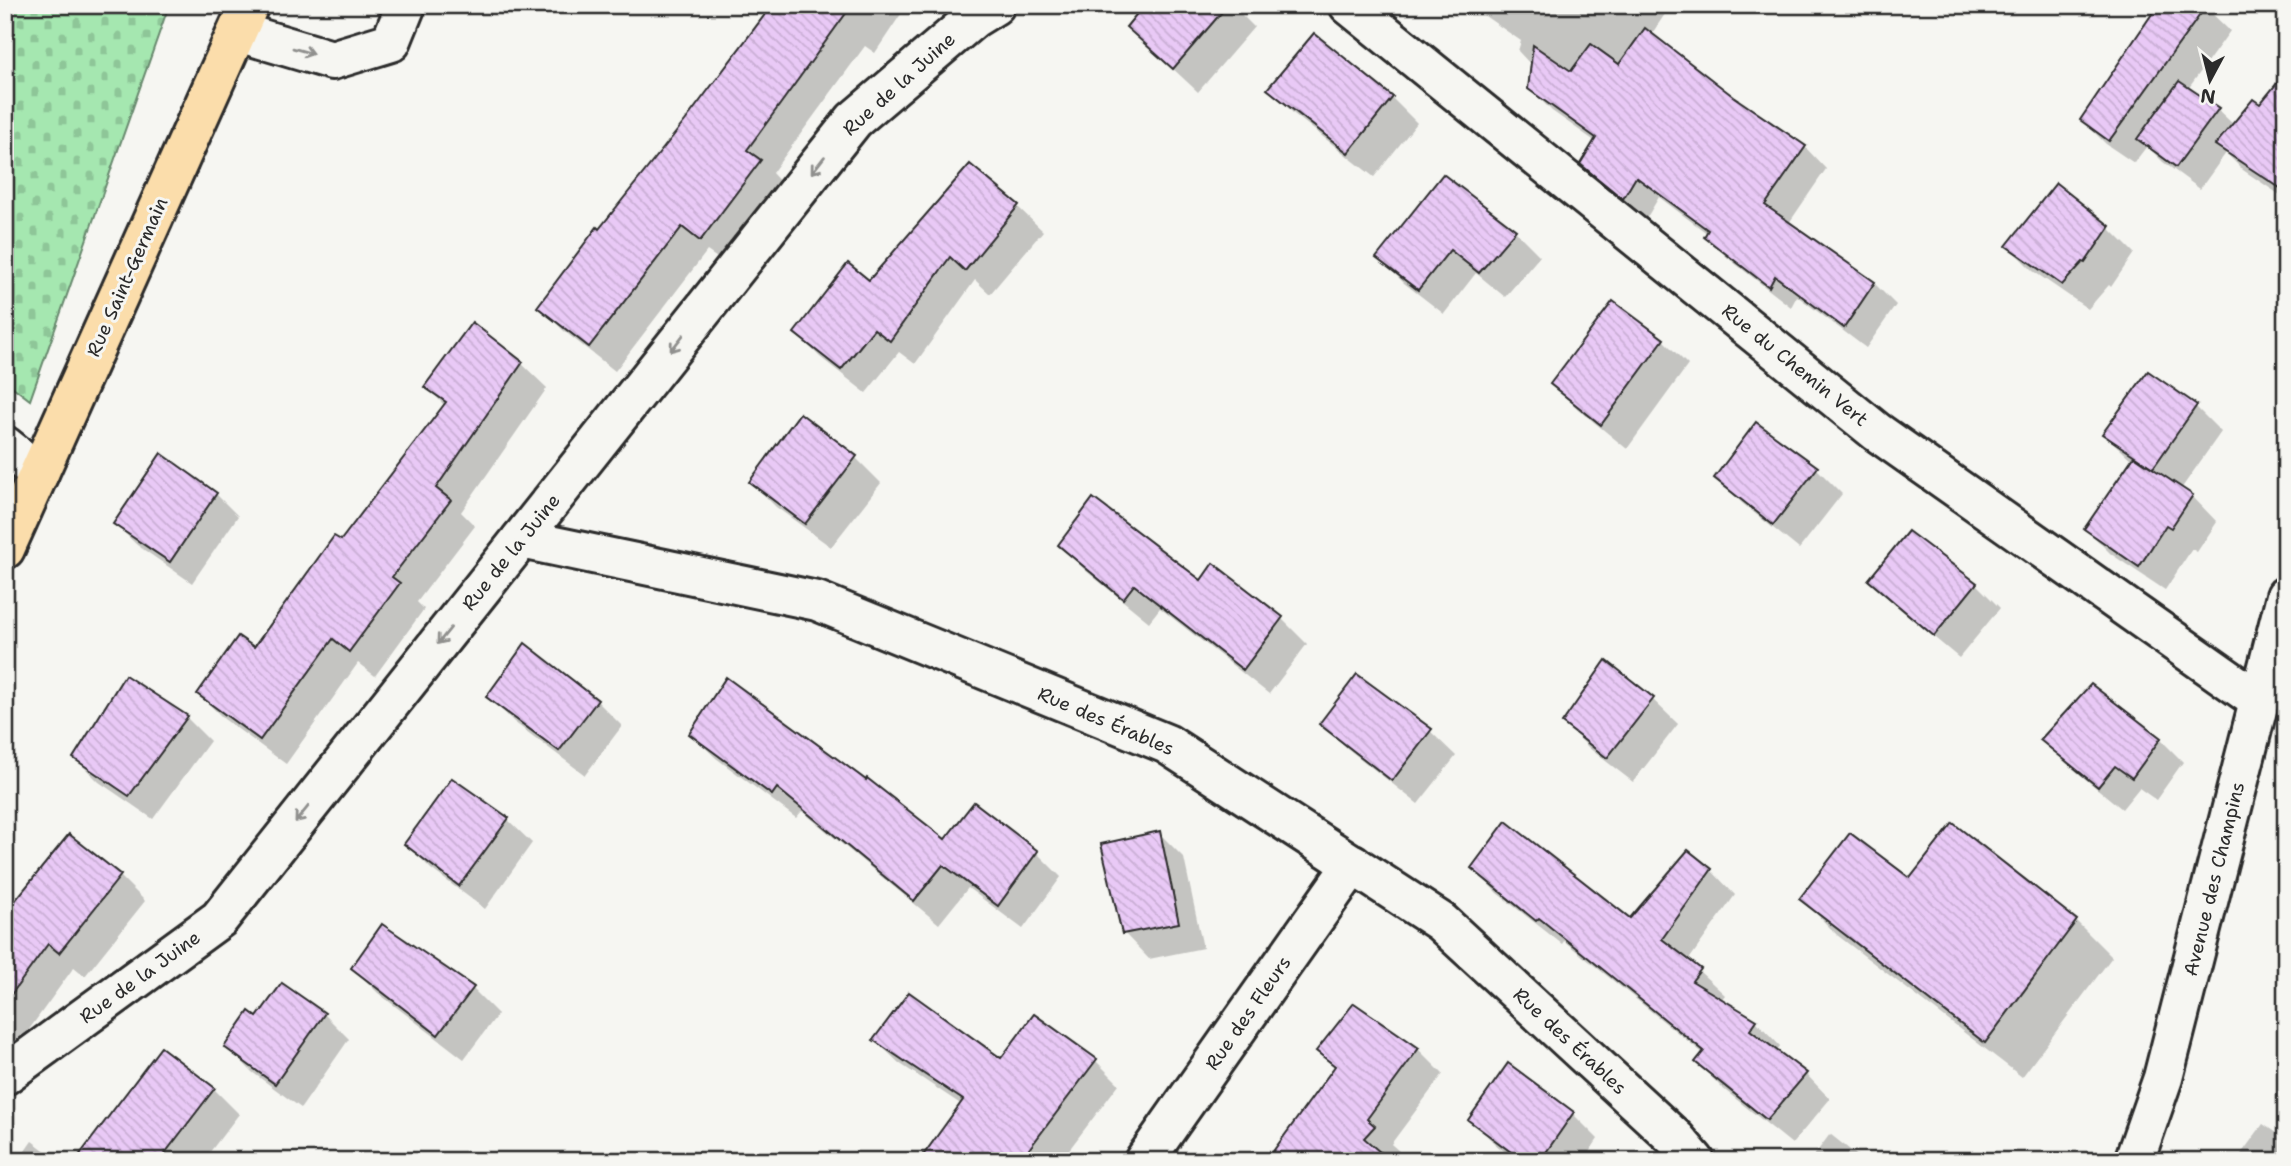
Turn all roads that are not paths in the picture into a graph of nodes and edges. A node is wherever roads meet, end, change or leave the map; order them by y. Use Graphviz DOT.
graph roads {
  1 [pos="406,5"];
  2 [pos="995,5"];
  3 [pos="1349,5"];
  4 [pos="243,19"];
  5 [pos="5,446"];
  6 [pos="39,473"];
  7 [pos="521,539"];
  8 [pos="5,549"];
  9 [pos="2286,596"];
  10 [pos="2259,701"];
  11 [pos="1353,864"];
  12 [pos="5,1075"];
  13 [pos="1144,1161"];
  14 [pos="1695,1161"];
  15 [pos="2134,1161"];
  4 -- 1 [label="street, one-way"];
  2 -- 7 [label="street, Rue de la Juine, one-way"];
  3 -- 10 [label="street, Rue du Chemin Vert"];
  4 -- 6 [label="main road, Rue Saint-Germain"];
  5 -- 6 [label="street"];
  6 -- 8 [label="main road, Rue Saint-Germain"];
  7 -- 11 [label="street, Rue des Érables"];
  7 -- 12 [label="street, Rue de la Juine, one-way"];
  9 -- 10 [label="street, Avenue des Champins"];
  10 -- 15 [label="street, Avenue des Champins"];
  11 -- 13 [label="street, Rue des Fleurs"];
  11 -- 14 [label="street, Rue des Érables"];
}
